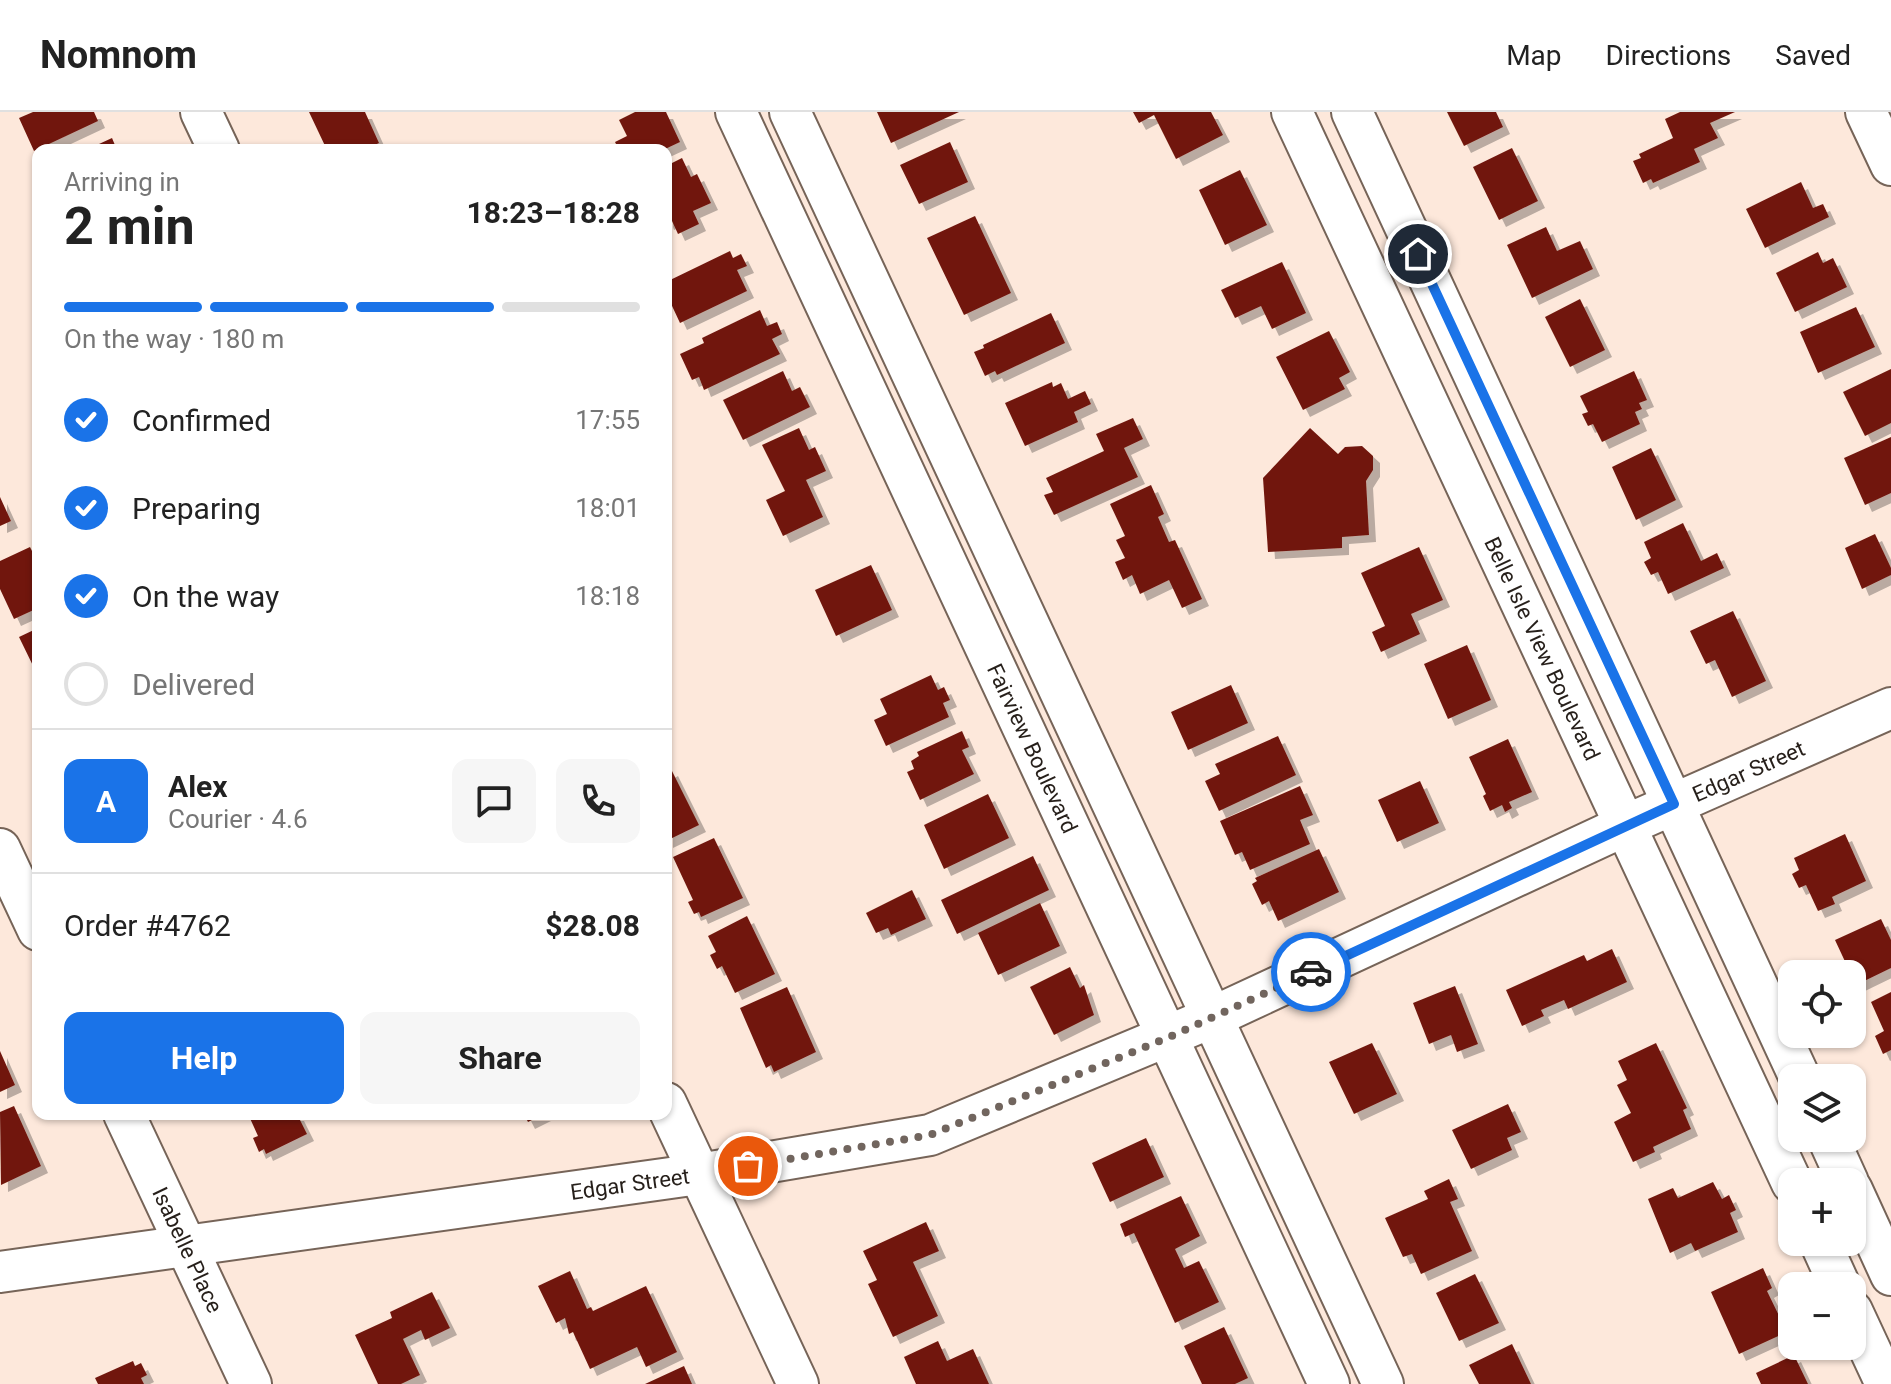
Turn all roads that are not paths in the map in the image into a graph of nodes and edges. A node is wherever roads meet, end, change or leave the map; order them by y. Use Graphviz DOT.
graph roads {
  1 [pos="201,112"];
  2 [pos="736,112"];
  3 [pos="790,112"];
  4 [pos="1292,112"];
  5 [pos="1352,112"];
  6 [pos="1866,112"];
  7 [pos="216,144"];
  8 [pos="1891,165"];
  9 [pos="881,306"];
  10 [pos="836,324"];
  11 [pos="1891,708"];
  12 [pos="1674,804"];
  13 [pos="1624,826"];
  14 [pos="0,849"];
  15 [pos="32,917"];
  16 [pos="1213,1017"];
  17 [pos="1167,1038"];
  18 [pos="1794,1064"];
  19 [pos="672,1116"];
  20 [pos="127,1120"];
  21 [pos="1785,1168"];
  22 [pos="699,1174"];
  23 [pos="1866,1221"];
  24 [pos="186,1246"];
  25 [pos="0,1272"];
  26 [pos="1891,1275"];
  27 [pos="1866,1341"];
  28 [pos="251,1384"];
  29 [pos="798,1384"];
  30 [pos="1329,1384"];
  31 [pos="1383,1384"];
  32 [pos="1886,1384"];
  1 -- 7 [label="street"];
  2 -- 10 [label="street, Fairview Boulevard"];
  3 -- 9 [label="street"];
  4 -- 13 [label="street, Belle Isle View Boulevard"];
  5 -- 12 [label="street"];
  6 -- 8 [label="street"];
  9 -- 10 [label="street"];
  9 -- 16 [label="street"];
  10 -- 17 [label="street, Fairview Boulevard"];
  11 -- 12 [label="street, Edgar Street"];
  12 -- 13 [label="street, Edgar Street"];
  12 -- 18 [label="street"];
  13 -- 16 [label="street, Edgar Street"];
  13 -- 21 [label="street, Belle Isle View Boulevard"];
  14 -- 15 [label="street"];
  16 -- 17 [label="street, Edgar Street"];
  16 -- 31 [label="street"];
  17 -- 22 [label="street, Edgar Street"];
  17 -- 30 [label="street, Fairview Boulevard"];
  19 -- 22 [label="street"];
  20 -- 24 [label="street, Isabelle Place"];
  22 -- 24 [label="street, Edgar Street"];
  22 -- 29 [label="street"];
  23 -- 26 [label="street"];
  24 -- 25 [label="street, Edgar Street"];
  24 -- 28 [label="street, Isabelle Place"];
  27 -- 32 [label="street"];
}
